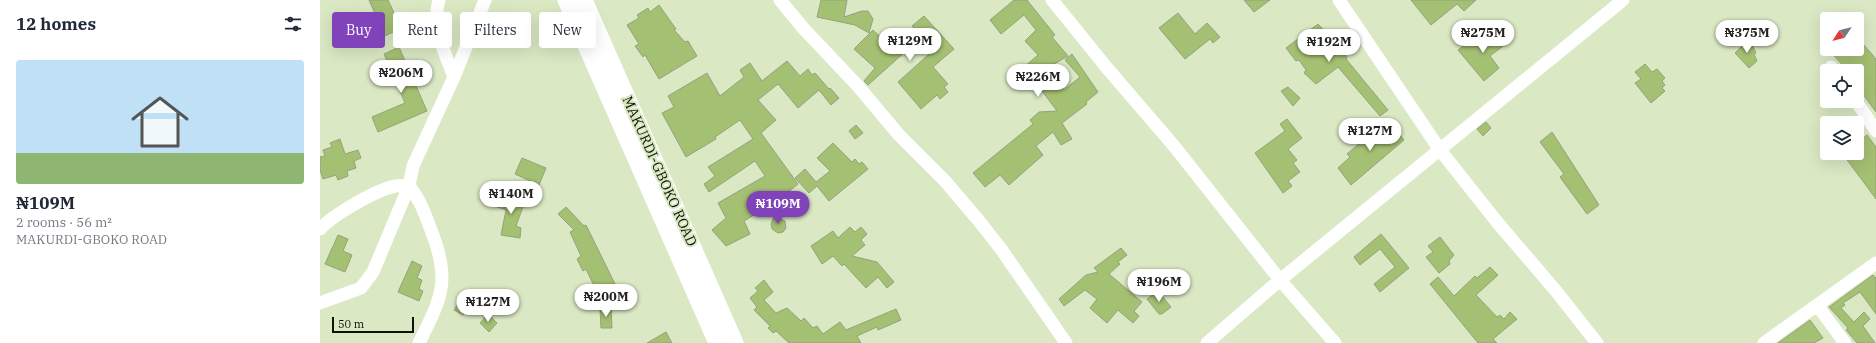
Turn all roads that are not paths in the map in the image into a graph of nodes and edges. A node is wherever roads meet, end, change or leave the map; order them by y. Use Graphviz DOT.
graph roads {
  1 [pos="439,0"];
  2 [pos="485,0"];
  3 [pos="566,0"];
  4 [pos="584,0"];
  5 [pos="780,0"];
  6 [pos="1052,0"];
  7 [pos="1339,0"];
  8 [pos="1623,0"];
  9 [pos="454,77"];
  10 [pos="1861,108"];
  11 [pos="1876,131"];
  12 [pos="1440,150"];
  13 [pos="409,186"];
  14 [pos="320,229"];
  15 [pos="1876,263"];
  16 [pos="1280,280"];
  17 [pos="320,303"];
  18 [pos="1817,305"];
  19 [pos="419,343"];
  20 [pos="717,343"];
  21 [pos="735,343"];
  22 [pos="1066,343"];
  23 [pos="1207,343"];
  24 [pos="1335,343"];
  25 [pos="1597,343"];
  26 [pos="1764,343"];
  27 [pos="1845,343"];
  1 -- 9 [label="street"];
  2 -- 9 [label="street"];
  3 -- 20 [label="main road"];
  4 -- 21 [label="main road, MAKURDI-GBOKO ROAD"];
  5 -- 22 [label="street"];
  6 -- 16 [label="street"];
  7 -- 12 [label="street"];
  8 -- 12 [label="street"];
  9 -- 13 [label="street"];
  10 -- 11 [label="street"];
  12 -- 16 [label="street"];
  12 -- 25 [label="street"];
  13 -- 14 [label="street"];
  13 -- 17 [label="street"];
  13 -- 19 [label="street"];
  15 -- 18 [label="street"];
  16 -- 23 [label="street"];
  16 -- 24 [label="street"];
  18 -- 26 [label="street"];
  18 -- 27 [label="street"];
}
